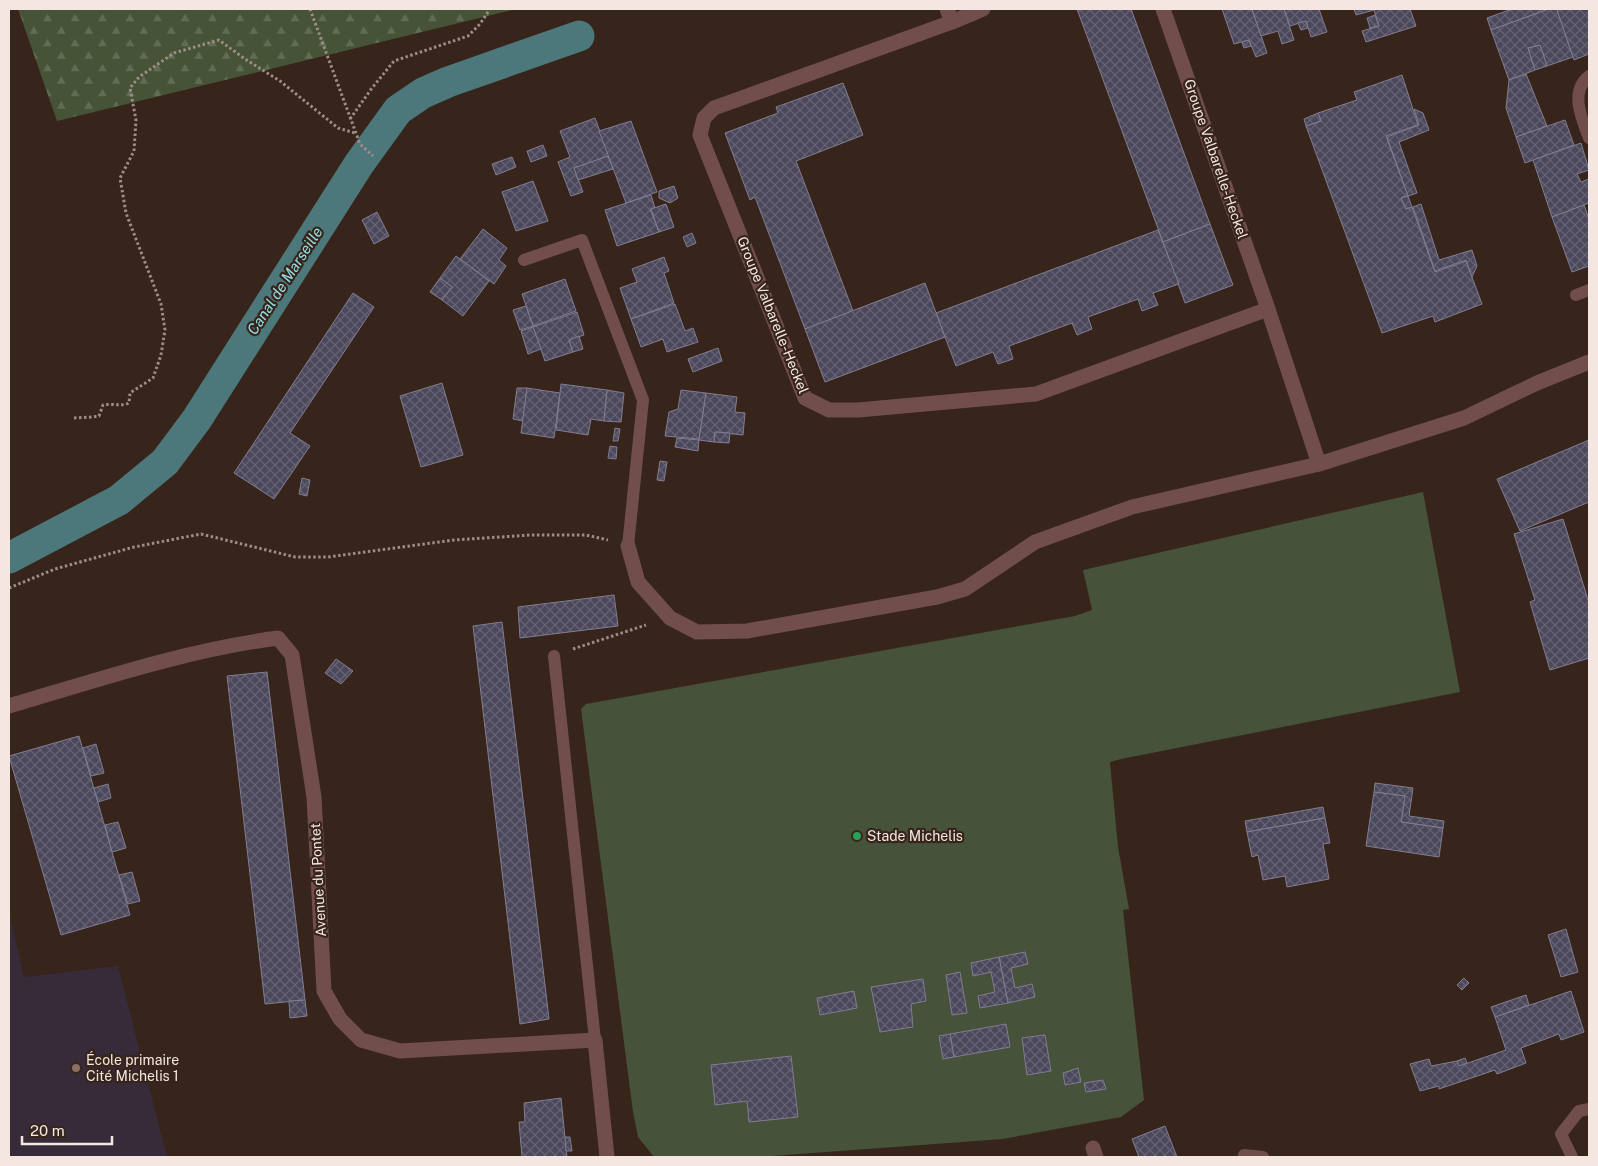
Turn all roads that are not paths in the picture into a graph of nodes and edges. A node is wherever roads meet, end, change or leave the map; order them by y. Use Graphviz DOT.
graph roads {
  1 [pos="983,9"];
  2 [pos="1163,9"];
  3 [pos="949,15"];
  4 [pos="1589,76"];
  5 [pos="1589,138"];
  6 [pos="524,260"];
  7 [pos="1589,290"];
  8 [pos="1576,295"];
  9 [pos="1268,309"];
  10 [pos="1589,362"];
  11 [pos="1319,464"];
  12 [pos="628,546"];
  13 [pos="554,656"];
  14 [pos="9,706"];
  15 [pos="595,1040"];
  16 [pos="1589,1109"];
  17 [pos="607,1157"];
  18 [pos="1244,1157"];
  19 [pos="1263,1157"];
  20 [pos="1572,1157"];
  1 -- 3 [label="street, Groupe Valbarelle-Heckel"];
  2 -- 9 [label="street, Groupe Valbarelle-Heckel"];
  3 -- 9 [label="street, Groupe Valbarelle-Heckel"];
  4 -- 5 [label="lane"];
  6 -- 12 [label="lane"];
  7 -- 8 [label="lane"];
  9 -- 11 [label="street, Groupe Valbarelle-Heckel"];
  10 -- 11 [label="street"];
  11 -- 12 [label="street"];
  13 -- 15 [label="lane"];
  14 -- 15 [label="street, Avenue du Pontet"];
  15 -- 17 [label="street"];
  16 -- 20 [label="lane"];
  18 -- 19 [label="lane"];
}
